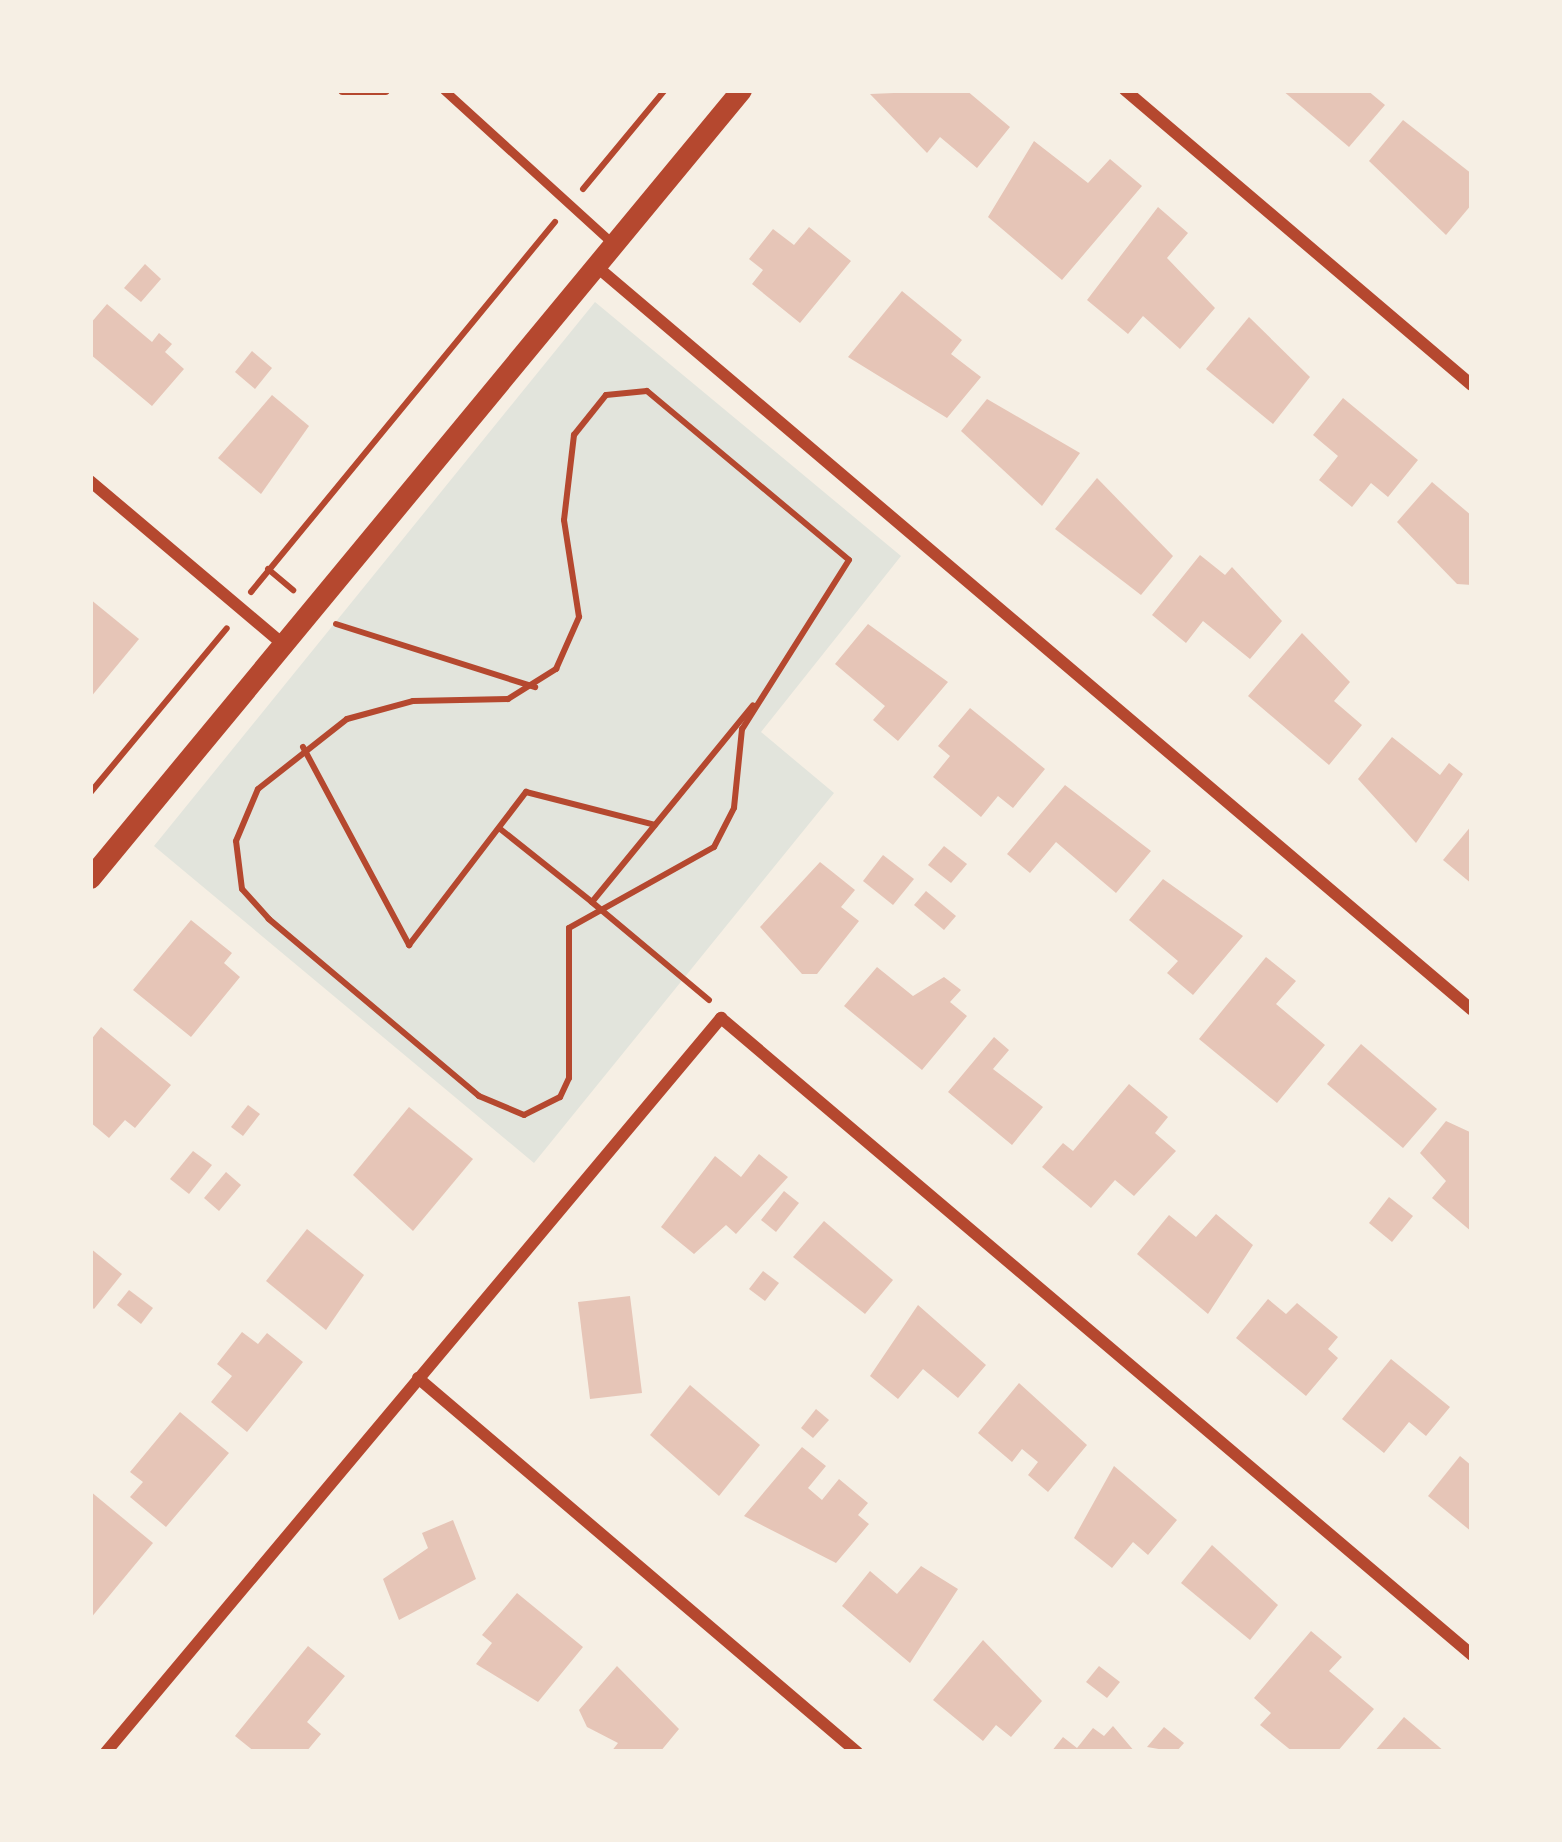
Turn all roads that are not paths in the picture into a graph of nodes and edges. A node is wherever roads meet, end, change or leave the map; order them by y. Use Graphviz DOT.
graph roads {
  1 [pos="342,90"];
  2 [pos="385,90"];
  3 [pos="444,90"];
  4 [pos="741,90"];
  5 [pos="1125,90"];
  6 [pos="613,245"];
  7 [pos="596,266"];
  8 [pos="1472,385"];
  9 [pos="90,482"];
  10 [pos="283,644"];
  11 [pos="90,878"];
  12 [pos="1472,1010"];
  13 [pos="418,1378"];
  14 [pos="1472,1655"];
  15 [pos="114,1749"];
  16 [pos="857,1752"];
  1 -- 2 [label="lane"];
  3 -- 6 [label="lane"];
  4 -- 6 [label="street"];
  5 -- 8 [label="street"];
  6 -- 7 [label="street"];
  7 -- 10 [label="street"];
  7 -- 12 [label="street"];
  9 -- 10 [label="street"];
  10 -- 11 [label="street"];
  13 -- 14 [label="street"];
  13 -- 15 [label="street"];
  13 -- 16 [label="street"];
}
